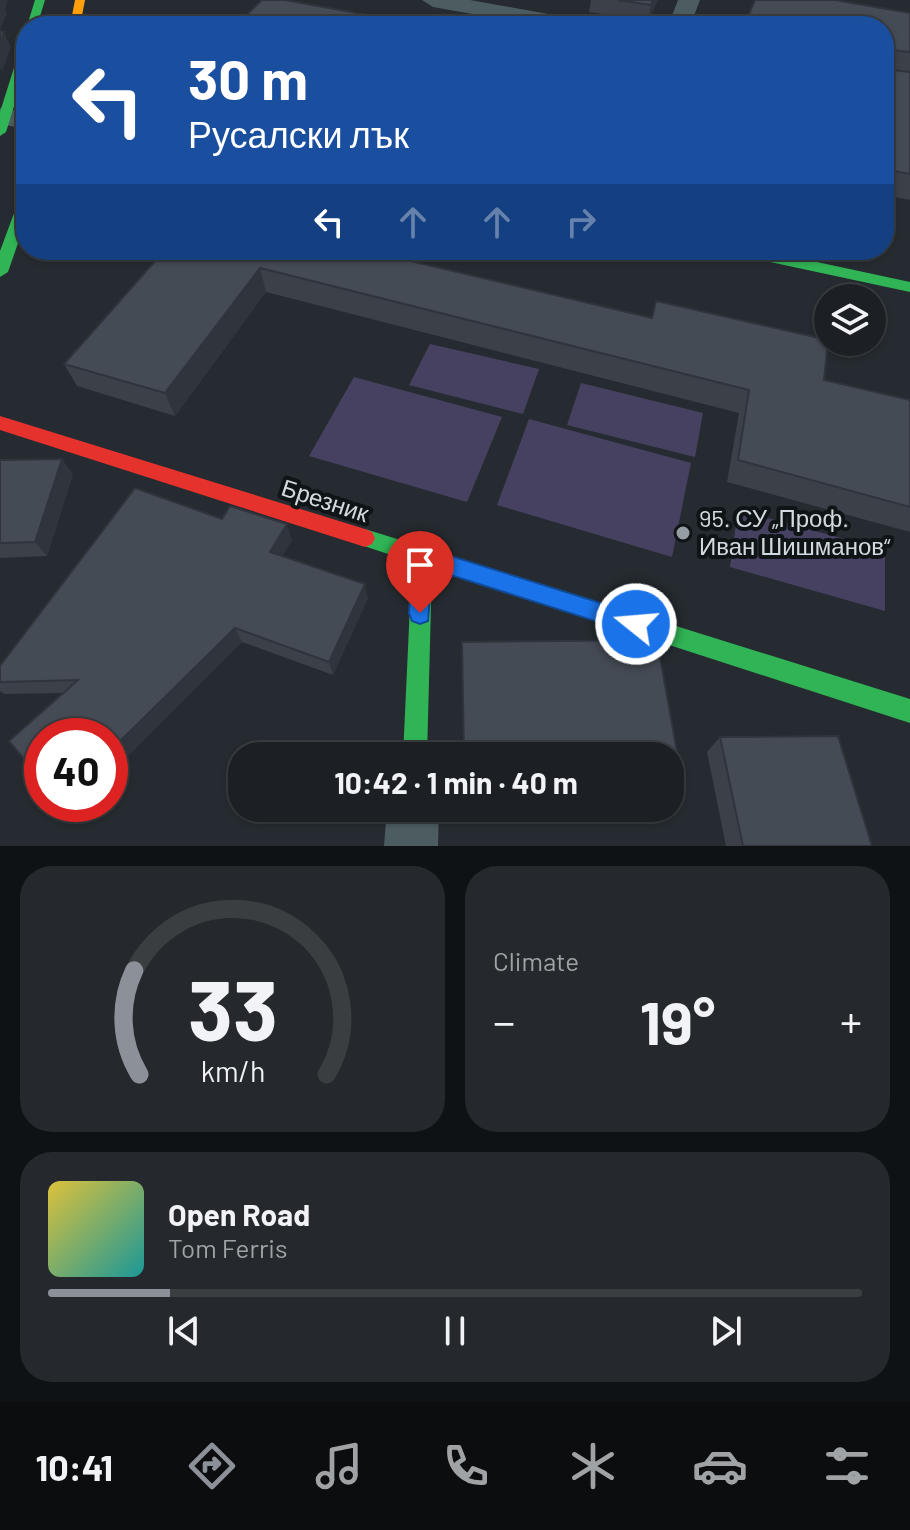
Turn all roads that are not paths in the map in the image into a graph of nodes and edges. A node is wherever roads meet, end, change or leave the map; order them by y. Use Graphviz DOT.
graph roads {
  1 [pos="433,0"];
  2 [pos="521,16"];
  3 [pos="16,89"];
  4 [pos="8,121"];
  5 [pos="16,228"];
  6 [pos="784,260"];
  7 [pos="0,272"];
  8 [pos="910,287"];
  9 [pos="0,423"];
  10 [pos="422,556"];
  11 [pos="910,711"];
  12 [pos="415,742"];
  13 [pos="412,822"];
  14 [pos="411,846"];
  1 -- 2 [label="street"];
  3 -- 4 [label="street"];
  5 -- 7 [label="street"];
  6 -- 8 [label="street"];
  9 -- 10 [label="street, Брезник"];
  10 -- 11 [label="street, Брезник"];
  10 -- 12 [label="street"];
  13 -- 14 [label="street"];
}
